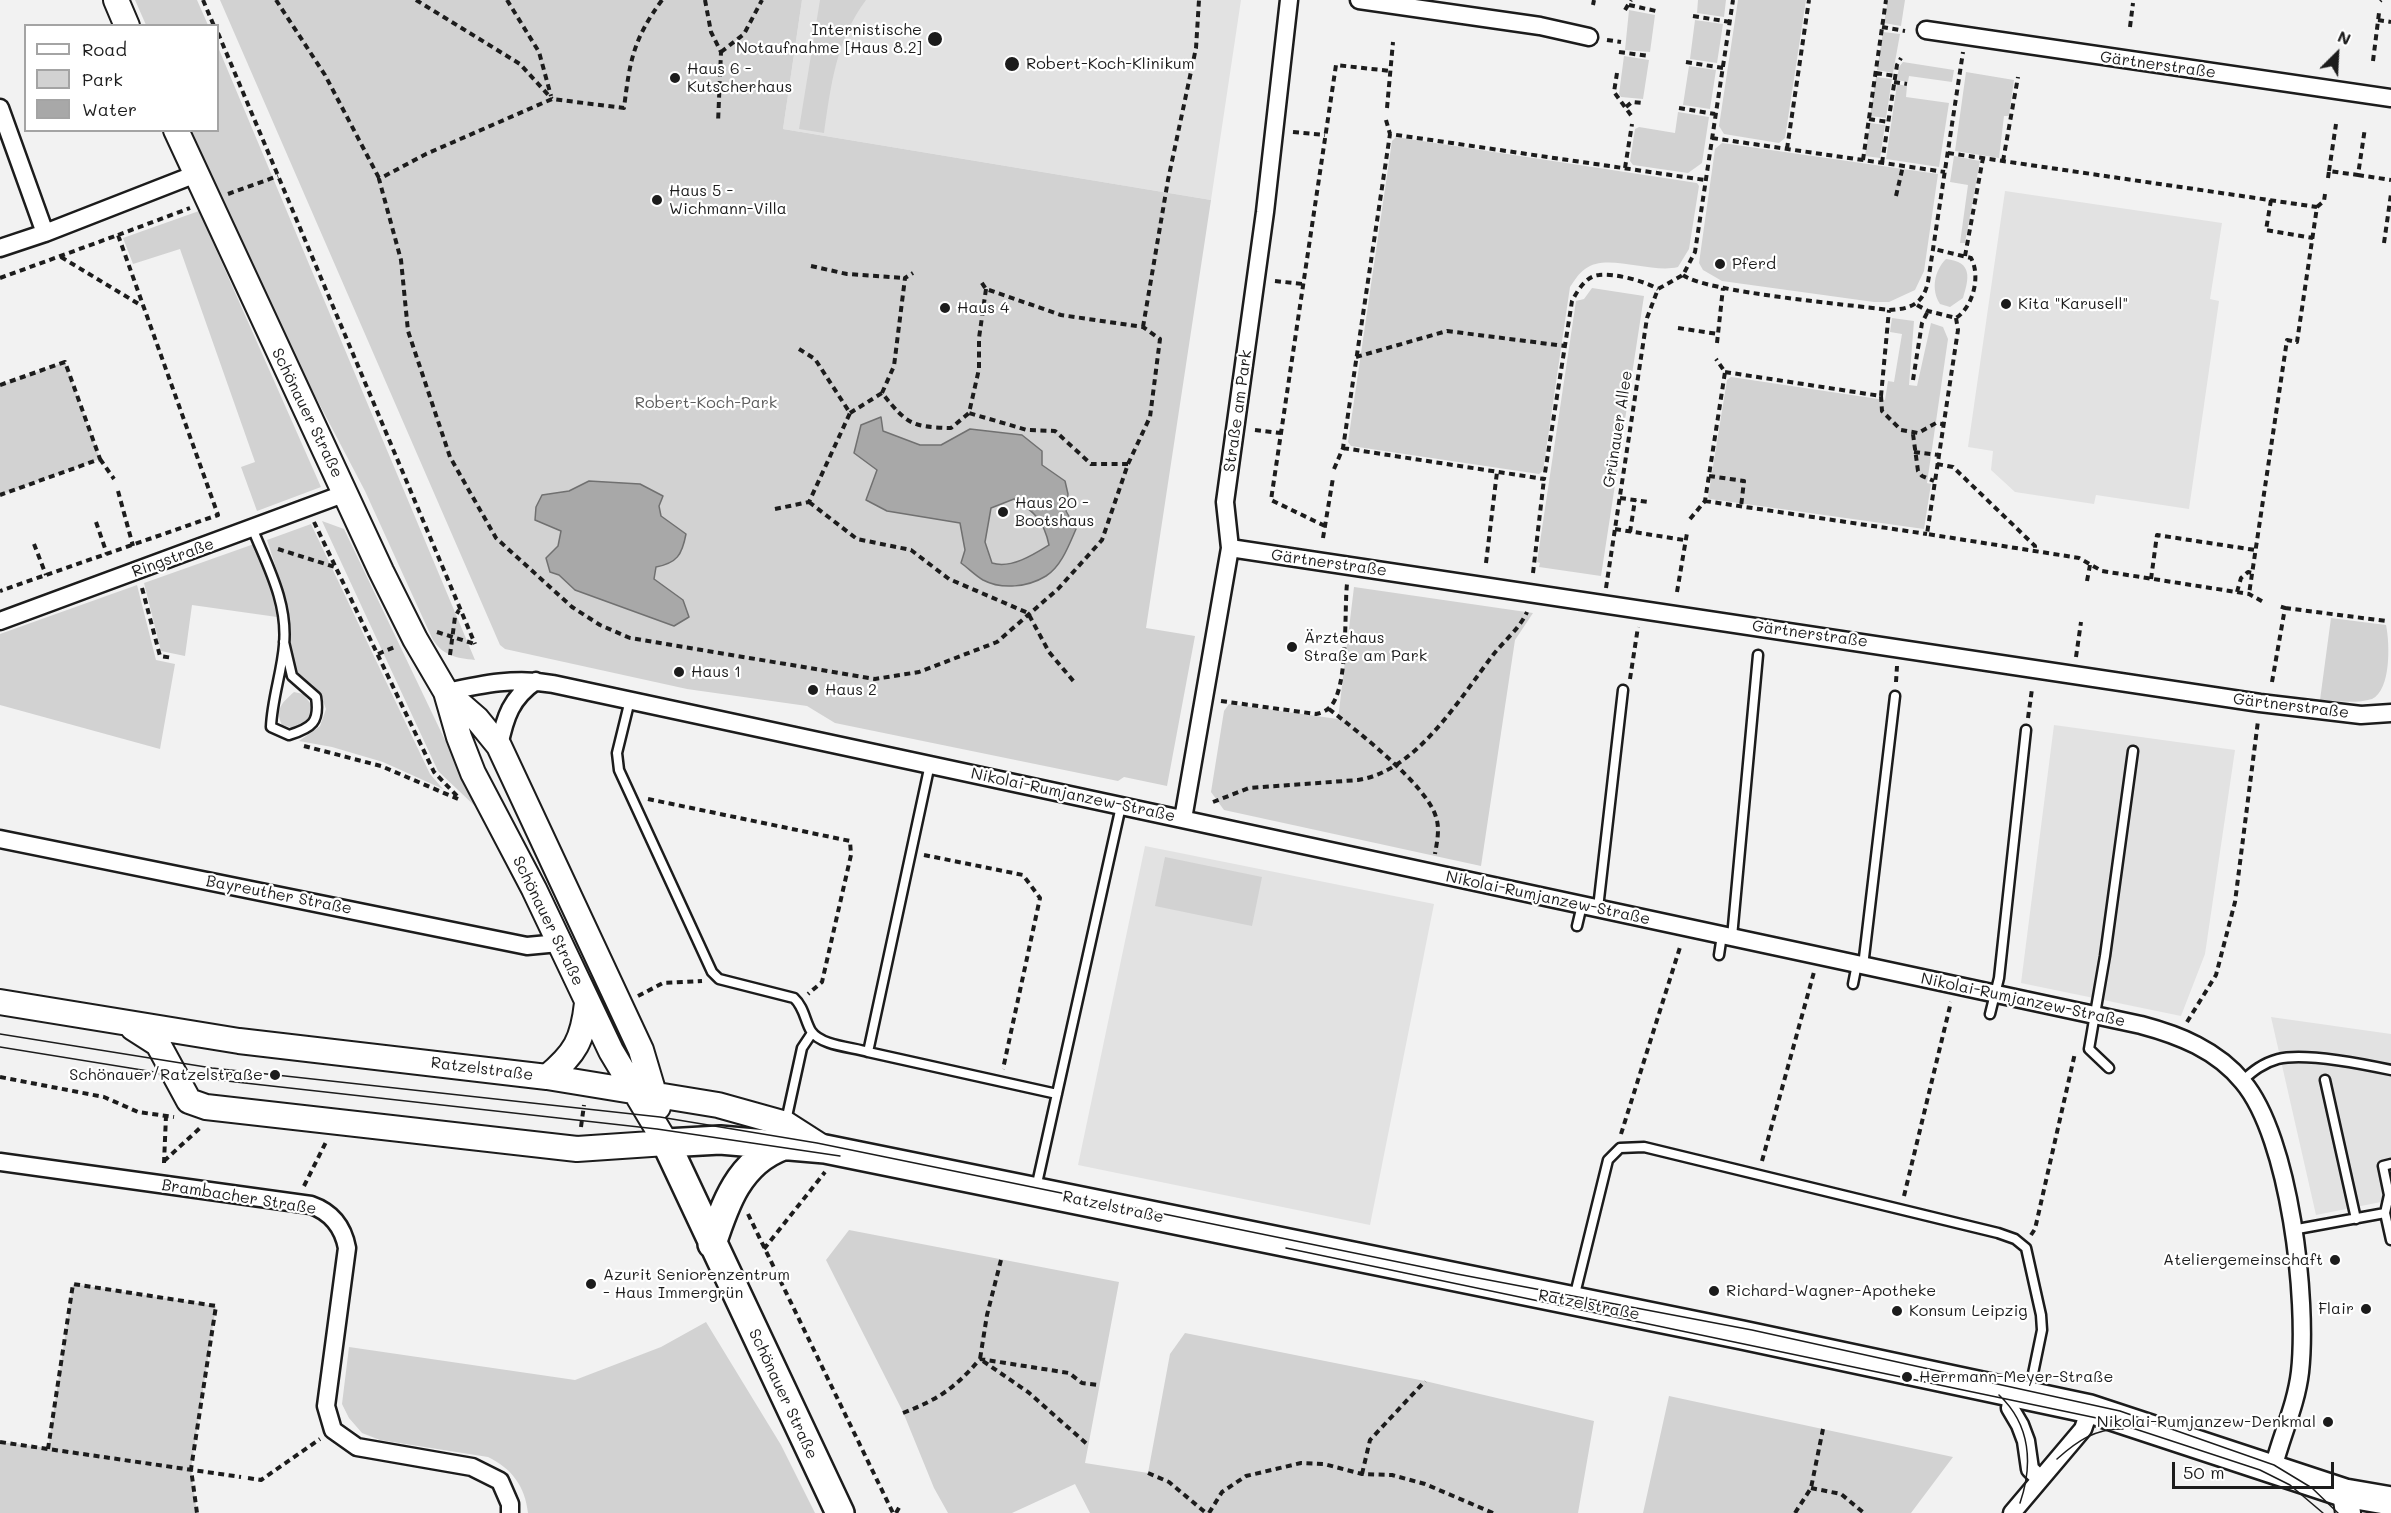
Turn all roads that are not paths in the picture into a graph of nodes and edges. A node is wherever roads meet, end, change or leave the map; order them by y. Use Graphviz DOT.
graph roads {
  1 [pos="116,0"];
  2 [pos="1289,0"];
  3 [pos="1359,0"];
  4 [pos="126,24"];
  5 [pos="1926,30"];
  6 [pos="1589,37"];
  7 [pos="2391,98"];
  8 [pos="0,108"];
  9 [pos="177,132"];
  10 [pos="196,174"];
  11 [pos="45,233"];
  12 [pos="0,248"];
  13 [pos="346,493"];
  14 [pos="253,530"];
  15 [pos="1230,548"];
  16 [pos="0,621"];
  17 [pos="284,642"];
  18 [pos="1758,655"];
  19 [pos="536,681"];
  20 [pos="1623,690"];
  21 [pos="446,692"];
  22 [pos="1894,696"];
  23 [pos="630,700"];
  24 [pos="2391,713"];
  25 [pos="2026,730"];
  26 [pos="499,746"];
  27 [pos="2133,751"];
  28 [pos="930,765"];
  29 [pos="1121,806"];
  30 [pos="1183,819"];
  31 [pos="0,838"];
  32 [pos="1590,907"];
  33 [pos="1577,926"];
  34 [pos="1727,936"];
  35 [pos="559,942"];
  36 [pos="1719,955"];
  37 [pos="1860,965"];
  38 [pos="1853,984"];
  39 [pos="1996,994"];
  40 [pos="0,1002"];
  41 [pos="587,1003"];
  42 [pos="1990,1014"];
  43 [pos="2089,1014"];
  44 [pos="129,1025"];
  45 [pos="812,1033"];
  46 [pos="868,1052"];
  47 [pos="2109,1068"];
  48 [pos="2391,1070"];
  49 [pos="547,1077"];
  50 [pos="2325,1080"];
  51 [pos="2242,1081"];
  52 [pos="645,1092"];
  53 [pos="1057,1094"];
  54 [pos="784,1135"];
  55 [pos="666,1143"];
  56 [pos="0,1162"];
  57 [pos="2391,1164"];
  58 [pos="1035,1191"];
  59 [pos="2385,1213"];
  60 [pos="2356,1219"];
  61 [pos="2292,1230"];
  62 [pos="2391,1240"];
  63 [pos="712,1245"];
  64 [pos="1573,1302"];
  65 [pos="2020,1394"];
  66 [pos="2090,1409"];
  67 [pos="2273,1469"];
  68 [pos="2040,1479"];
  69 [pos="2391,1501"];
  70 [pos="2346,1503"];
  71 [pos="510,1513"];
  72 [pos="840,1513"];
  73 [pos="2012,1513"];
  1 -- 4 [label="main road"];
  2 -- 15 [label="street, Straße am Park"];
  3 -- 6 [label="street"];
  5 -- 7 [label="street, Gärtnerstraße"];
  8 -- 11 [label="street"];
  9 -- 10 [label="main road, Schönauer Straße"];
  10 -- 11 [label="street"];
  10 -- 13 [label="main road, Schönauer Straße"];
  11 -- 12 [label="street"];
  13 -- 14 [label="street, Ringstraße"];
  13 -- 21 [label="main road, Schönauer Straße"];
  14 -- 16 [label="street, Ringstraße"];
  14 -- 17 [label="lane"];
  15 -- 24 [label="street, Gärtnerstraße"];
  15 -- 30 [label="street, Straße am Park"];
  17 -- 17 [label="lane"];
  18 -- 34 [label="lane"];
  19 -- 21 [label="street, Nikolai-Rumjanzew-Straße"];
  19 -- 23 [label="street, Nikolai-Rumjanzew-Straße"];
  19 -- 26 [label="street"];
  20 -- 32 [label="lane"];
  21 -- 26 [label="main road, Schönauer Straße"];
  21 -- 35 [label="main road, Schönauer Straße"];
  22 -- 37 [label="lane"];
  23 -- 28 [label="street, Nikolai-Rumjanzew-Straße"];
  23 -- 45 [label="lane"];
  25 -- 39 [label="lane"];
  26 -- 52 [label="main road, Schönauer Straße"];
  27 -- 43 [label="lane"];
  28 -- 29 [label="street, Nikolai-Rumjanzew-Straße"];
  28 -- 46 [label="lane"];
  29 -- 30 [label="street, Nikolai-Rumjanzew-Straße"];
  29 -- 53 [label="lane"];
  30 -- 32 [label="street, Nikolai-Rumjanzew-Straße"];
  31 -- 35 [label="street, Bayreuther Straße"];
  32 -- 33 [label="lane"];
  32 -- 34 [label="street, Nikolai-Rumjanzew-Straße"];
  34 -- 36 [label="lane"];
  34 -- 37 [label="street, Nikolai-Rumjanzew-Straße"];
  35 -- 41 [label="main road, Schönauer Straße"];
  37 -- 38 [label="lane"];
  37 -- 39 [label="street, Nikolai-Rumjanzew-Straße"];
  39 -- 42 [label="lane"];
  39 -- 43 [label="street, Nikolai-Rumjanzew-Straße"];
  40 -- 44 [label="main road, Ratzelstraße"];
  41 -- 49 [label="main road"];
  41 -- 52 [label="main road, Schönauer Straße"];
  43 -- 47 [label="lane"];
  43 -- 51 [label="street, Nikolai-Rumjanzew-Straße"];
  44 -- 49 [label="main road, Ratzelstraße"];
  44 -- 55 [label="main road, Ratzelstraße"];
  45 -- 46 [label="lane"];
  45 -- 54 [label="lane"];
  46 -- 53 [label="lane"];
  48 -- 51 [label="lane"];
  49 -- 52 [label="main road, Ratzelstraße"];
  50 -- 60 [label="lane"];
  51 -- 61 [label="street, Nikolai-Rumjanzew-Straße"];
  52 -- 54 [label="main road, Ratzelstraße"];
  52 -- 55 [label="main road, Schönauer Straße"];
  53 -- 58 [label="lane"];
  54 -- 55 [label="main road, Ratzelstraße"];
  54 -- 58 [label="main road, Ratzelstraße"];
  54 -- 63 [label="main road"];
  55 -- 63 [label="main road, Schönauer Straße"];
  56 -- 71 [label="street, Brambacher Straße"];
  57 -- 59 [label="lane"];
  58 -- 64 [label="main road, Ratzelstraße"];
  59 -- 60 [label="lane"];
  59 -- 62 [label="lane"];
  60 -- 61 [label="lane"];
  61 -- 67 [label="street, Nikolai-Rumjanzew-Straße"];
  63 -- 72 [label="main road, Schönauer Straße"];
  64 -- 65 [label="main road, Ratzelstraße"];
  64 -- 65 [label="lane"];
  65 -- 66 [label="main road, Ratzelstraße"];
  65 -- 68 [label="street"];
  66 -- 67 [label="main road, Ratzelstraße"];
  66 -- 68 [label="street"];
  67 -- 70 [label="main road, Ratzelstraße"];
  68 -- 73 [label="street"];
  69 -- 70 [label="main road, Ratzelstraße"];
}
